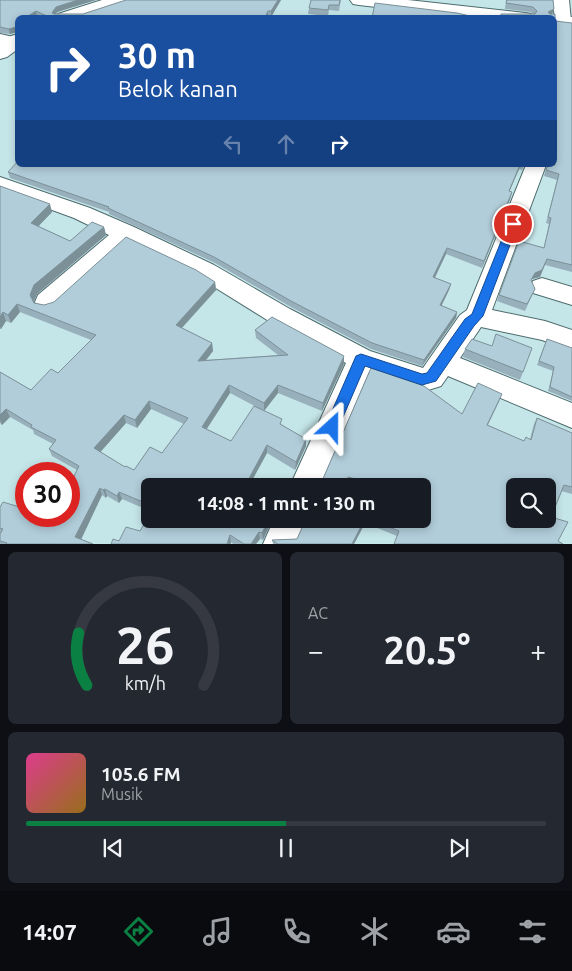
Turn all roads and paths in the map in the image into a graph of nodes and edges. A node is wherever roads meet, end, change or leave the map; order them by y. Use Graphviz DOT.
graph roads {
  1 [pos="120,0"];
  2 [pos="359,0"];
  3 [pos="561,0"];
  4 [pos="442,4"];
  5 [pos="73,15"];
  6 [pos="507,15"];
  7 [pos="563,21"];
  8 [pos="535,167"];
  9 [pos="0,184"];
  10 [pos="126,232"];
  11 [pos="542,287"];
  12 [pos="572,296"];
  13 [pos="47,302"];
  14 [pos="477,316"];
  15 [pos="572,341"];
  16 [pos="361,360"];
  17 [pos="443,362"];
  18 [pos="572,416"];
  19 [pos="309,478"];
  20 [pos="286,528"];
  21 [pos="278,544"];
  1 -- 5 [label="street"];
  2 -- 4 [label="street"];
  3 -- 7 [label="street"];
  4 -- 6 [label="street"];
  8 -- 14 [label="street"];
  9 -- 10 [label="street"];
  10 -- 13 [label="street"];
  10 -- 16 [label="street"];
  11 -- 12 [label="street"];
  14 -- 15 [label="street"];
  14 -- 17 [label="street"];
  16 -- 17 [label="street"];
  16 -- 19 [label="street"];
  17 -- 18 [label="street"];
  20 -- 21 [label="street"];
}
